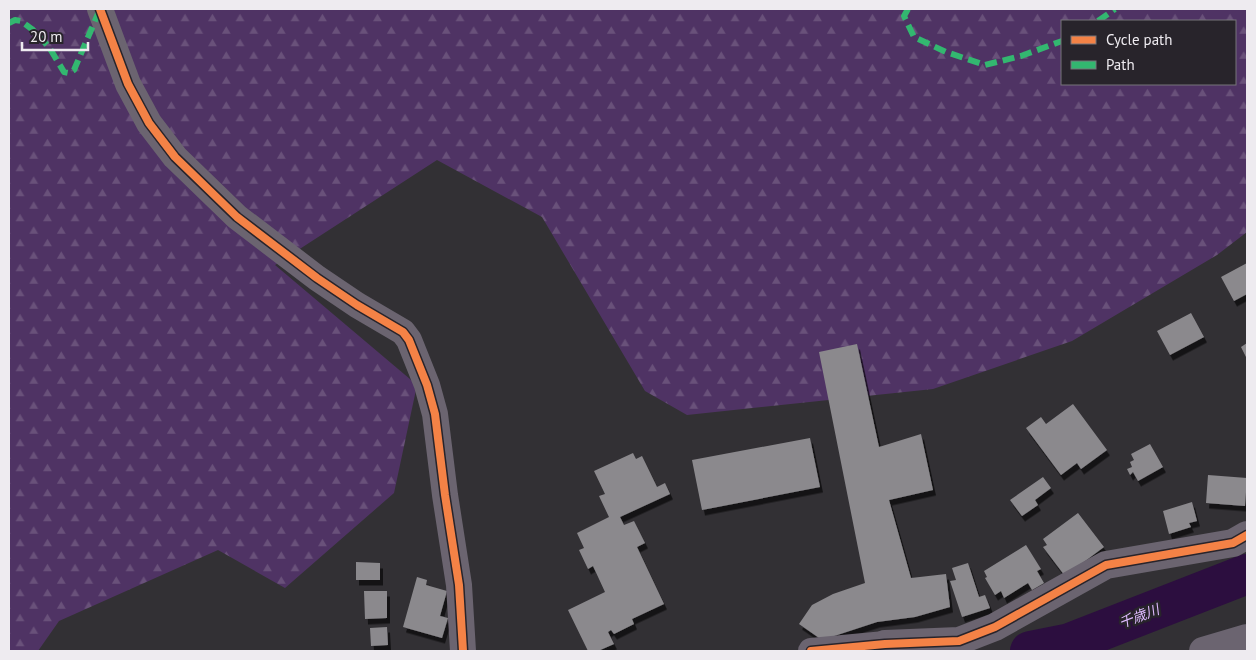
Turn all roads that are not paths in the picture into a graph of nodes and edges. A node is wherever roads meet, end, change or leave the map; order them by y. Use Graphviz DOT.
graph roads {
  1 [pos="100,9"];
  2 [pos="1247,535"];
  3 [pos="1247,638"];
  4 [pos="885,648"];
  5 [pos="462,651"];
  6 [pos="810,651"];
  7 [pos="1203,651"];
  1 -- 5 [label="street"];
  2 -- 4 [label="street"];
  3 -- 7 [label="street"];
  4 -- 6 [label="street"];
}
